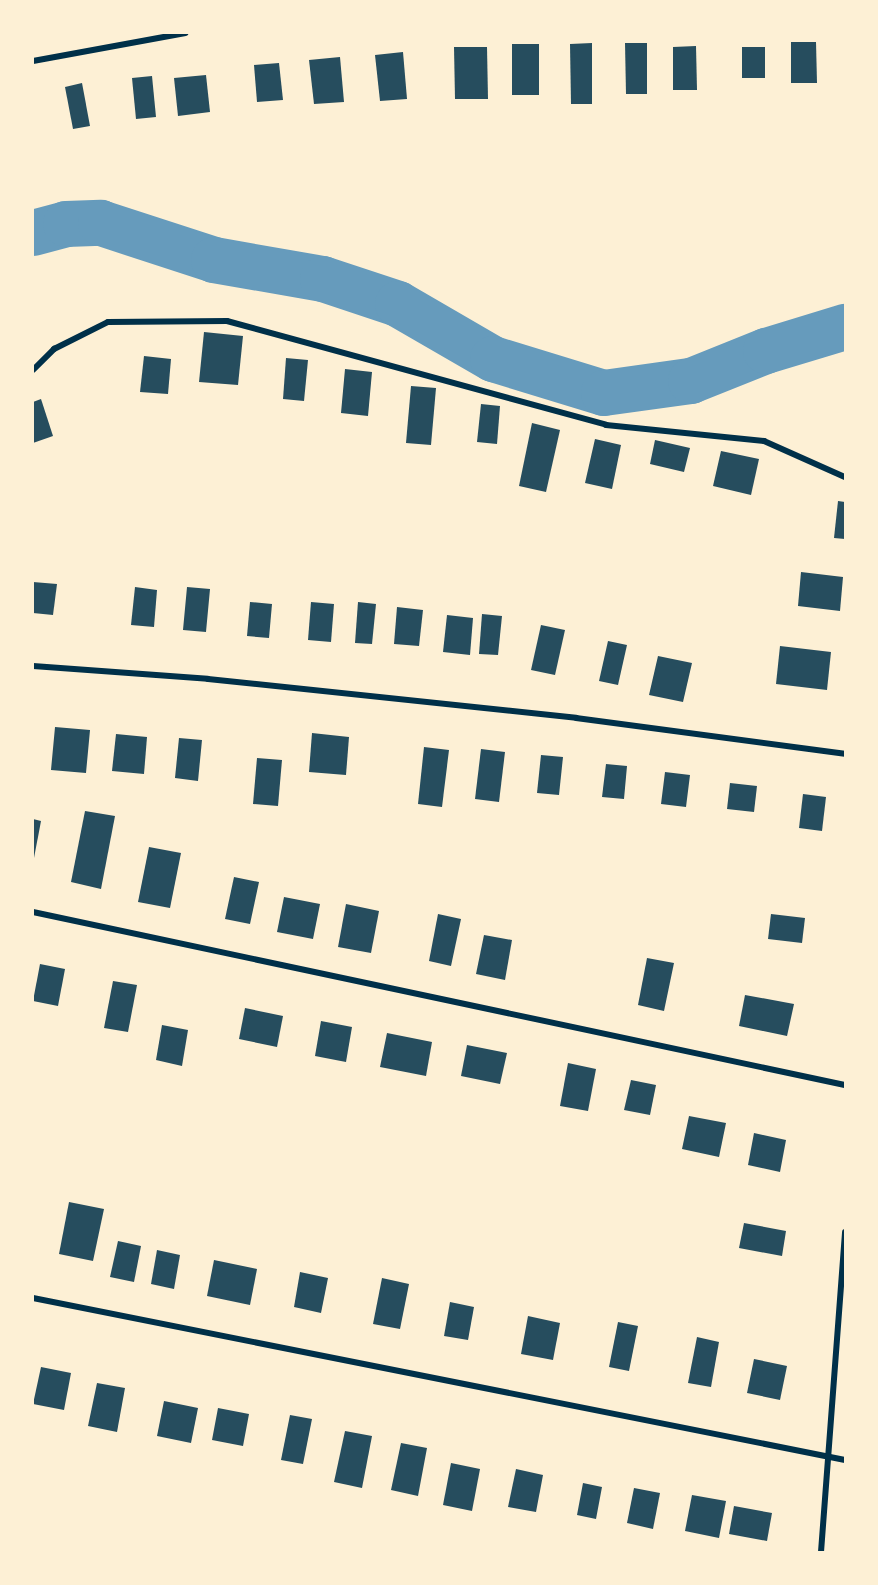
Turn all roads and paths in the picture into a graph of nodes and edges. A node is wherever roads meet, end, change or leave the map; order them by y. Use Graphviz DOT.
graph roads {
  1 [pos="185,33"];
  2 [pos="33,61"];
  3 [pos="33,370"];
  4 [pos="845,477"];
  5 [pos="33,666"];
  6 [pos="845,754"];
  7 [pos="33,912"];
  8 [pos="845,1084"];
  9 [pos="845,1232"];
  10 [pos="33,1298"];
  11 [pos="830,1457"];
  12 [pos="845,1460"];
  13 [pos="821,1552"];
  1 -- 2 [label="street"];
  3 -- 4 [label="street"];
  5 -- 6 [label="street"];
  7 -- 8 [label="street"];
  9 -- 11 [label="street"];
  10 -- 11 [label="street"];
  11 -- 12 [label="street"];
  11 -- 13 [label="street"];
}
